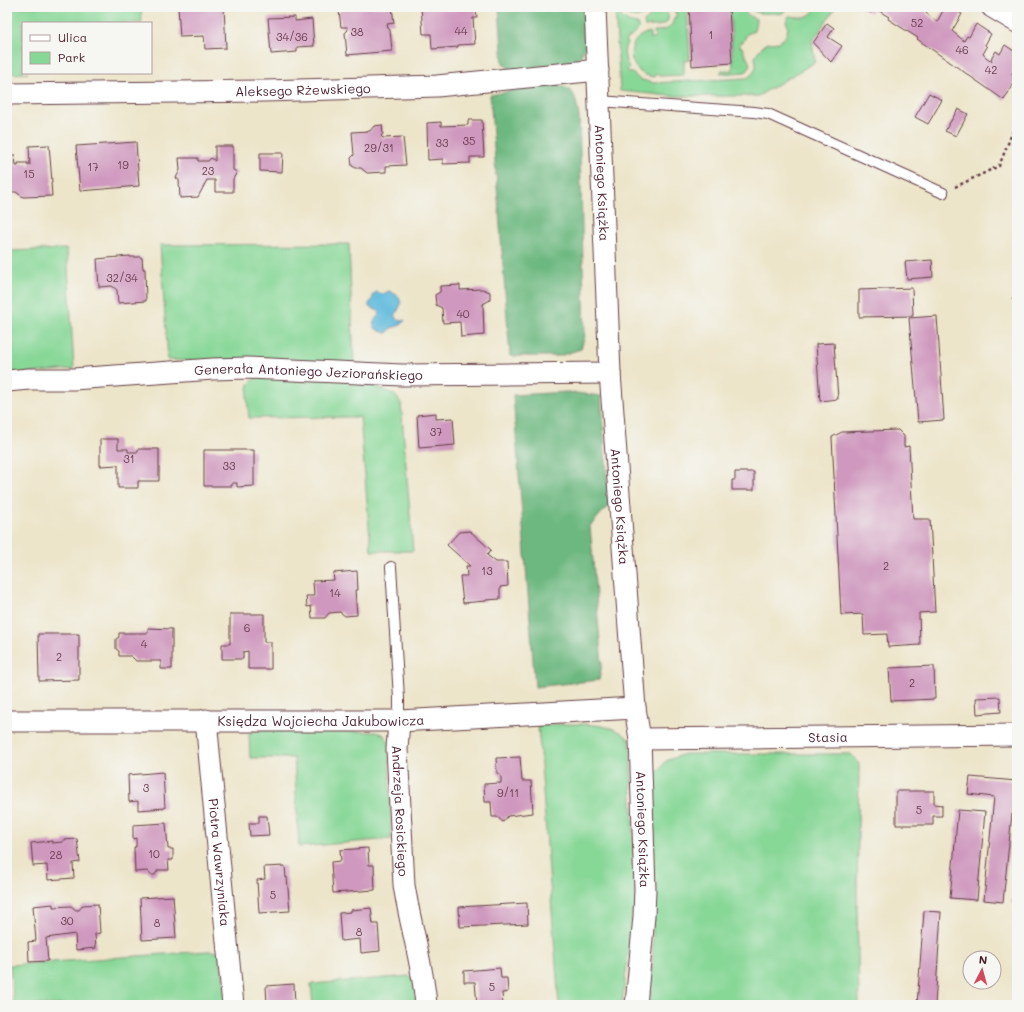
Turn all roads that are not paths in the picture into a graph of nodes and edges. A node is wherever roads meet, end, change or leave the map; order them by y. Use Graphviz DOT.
graph roads {
  1 [pos="595,7"];
  2 [pos="992,7"];
  3 [pos="1017,22"];
  4 [pos="598,70"];
  5 [pos="7,94"];
  6 [pos="599,101"];
  7 [pos="943,193"];
  8 [pos="610,373"];
  9 [pos="7,381"];
  10 [pos="391,567"];
  11 [pos="635,708"];
  12 [pos="206,720"];
  13 [pos="399,720"];
  14 [pos="7,721"];
  15 [pos="1017,735"];
  16 [pos="640,739"];
  17 [pos="233,1005"];
  18 [pos="426,1005"];
  19 [pos="636,1005"];
  1 -- 4 [label="street, Antoniego Książka"];
  2 -- 3 [label="street"];
  4 -- 5 [label="street, Aleksego Rżewskiego"];
  4 -- 6 [label="street, Antoniego Książka"];
  6 -- 7 [label="lane"];
  6 -- 8 [label="street, Antoniego Książka"];
  8 -- 9 [label="street, Generała Antoniego Jeziorańskiego"];
  8 -- 11 [label="street, Antoniego Książka"];
  10 -- 13 [label="lane, Andrzeja Rosickiego"];
  11 -- 13 [label="street, Księdza Wojciecha Jakubowicza"];
  11 -- 16 [label="street, Antoniego Książka"];
  12 -- 13 [label="street, Księdza Wojciecha Jakubowicza"];
  12 -- 14 [label="street, Księdza Wojciecha Jakubowicza"];
  12 -- 17 [label="street, Piotra Wawrzyniaka"];
  13 -- 18 [label="street, Andrzeja Rosickiego"];
  15 -- 16 [label="street, Stasia"];
  16 -- 19 [label="street, Antoniego Książka"];
}
